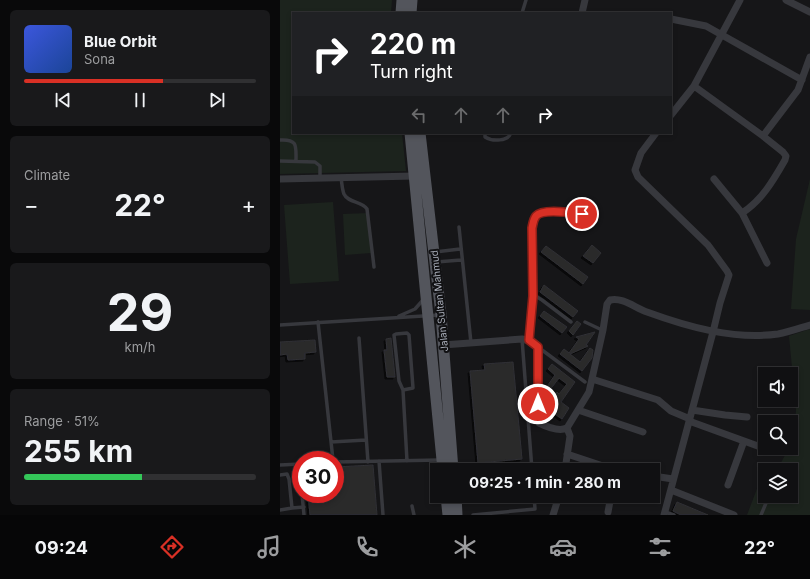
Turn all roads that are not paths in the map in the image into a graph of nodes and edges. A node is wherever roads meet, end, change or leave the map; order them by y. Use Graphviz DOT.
graph roads {
  1 [pos="402,0"];
  2 [pos="412,0"];
  3 [pos="526,0"];
  4 [pos="585,0"];
  5 [pos="740,0"];
  6 [pos="786,0"];
  7 [pos="401,12"];
  8 [pos="411,12"];
  9 [pos="522,12"];
  10 [pos="582,12"];
  11 [pos="810,12"];
  12 [pos="672,19"];
  13 [pos="722,35"];
  14 [pos="810,57"];
  15 [pos="802,80"];
  16 [pos="694,86"];
  17 [pos="672,114"];
  18 [pos="410,134"];
  19 [pos="420,134"];
  20 [pos="485,134"];
  21 [pos="511,134"];
  22 [pos="655,134"];
  23 [pos="763,136"];
  24 [pos="280,140"];
  25 [pos="280,161"];
  26 [pos="296,161"];
  27 [pos="415,176"];
  28 [pos="341,178"];
  29 [pos="280,179"];
  30 [pos="320,179"];
  31 [pos="714,179"];
  32 [pos="742,213"];
  33 [pos="594,215"];
  34 [pos="459,227"];
  35 [pos="460,249"];
  36 [pos="434,257"];
  37 [pos="461,260"];
  38 [pos="766,264"];
  39 [pos="374,267"];
  40 [pos="427,295"];
  41 [pos="533,296"];
  42 [pos="441,314"];
  43 [pos="423,315"];
  44 [pos="396,317"];
  45 [pos="318,322"];
  46 [pos="571,322"];
  47 [pos="584,322"];
  48 [pos="810,324"];
  49 [pos="280,325"];
  50 [pos="603,330"];
  51 [pos="713,332"];
  52 [pos="359,338"];
  53 [pos="526,339"];
  54 [pos="471,343"];
  55 [pos="443,346"];
  56 [pos="538,347"];
  57 [pos="588,381"];
  58 [pos="404,390"];
  59 [pos="578,410"];
  60 [pos="692,410"];
  61 [pos="747,417"];
  62 [pos="689,420"];
  63 [pos="567,428"];
  64 [pos="643,432"];
  65 [pos="366,440"];
  66 [pos="744,441"];
  67 [pos="331,442"];
  68 [pos="758,446"];
  69 [pos="332,451"];
  70 [pos="567,454"];
  71 [pos="344,461"];
  72 [pos="379,461"];
  73 [pos="407,461"];
  74 [pos="368,462"];
  75 [pos="443,463"];
  76 [pos="452,463"];
  77 [pos="532,463"];
  78 [pos="566,463"];
  79 [pos="594,463"];
  80 [pos="292,464"];
  81 [pos="430,464"];
  82 [pos="280,465"];
  83 [pos="280,475"];
  84 [pos="660,477"];
  85 [pos="673,479"];
  86 [pos="728,485"];
  87 [pos="670,490"];
  88 [pos="303,503"];
  89 [pos="447,503"];
  90 [pos="456,503"];
  91 [pos="535,503"];
  92 [pos="557,503"];
  93 [pos="610,503"];
  94 [pos="766,503"];
  95 [pos="412,506"];
  96 [pos="304,507"];
  97 [pos="292,508"];
  98 [pos="280,510"];
  99 [pos="608,512"];
  100 [pos="664,513"];
  101 [pos="304,515"];
  102 [pos="383,515"];
  103 [pos="414,515"];
  104 [pos="448,515"];
  105 [pos="457,515"];
  106 [pos="473,515"];
  107 [pos="553,515"];
  108 [pos="674,515"];
  109 [pos="734,515"];
  110 [pos="761,515"];
  1 -- 7 [label="main road"];
  2 -- 8 [label="main road"];
  3 -- 9 [label="lane"];
  4 -- 10 [label="street"];
  5 -- 13 [label="street"];
  6 -- 11 [label="street"];
  12 -- 13 [label="street"];
  13 -- 15 [label="street"];
  13 -- 16 [label="street"];
  14 -- 15 [label="street"];
  15 -- 23 [label="street"];
  16 -- 17 [label="street"];
  16 -- 23 [label="street"];
  18 -- 27 [label="main road, Jalan Sultan Mahmud"];
  19 -- 36 [label="main road, Jalan Sultan Mahmud"];
  20 -- 21 [label="lane"];
  22 -- 51 [label="street"];
  23 -- 32 [label="street"];
  24 -- 26 [label="lane"];
  25 -- 26 [label="lane"];
  26 -- 30 [label="lane"];
  27 -- 28 [label="street"];
  27 -- 40 [label="main road, Jalan Sultan Mahmud"];
  28 -- 30 [label="street"];
  28 -- 39 [label="lane"];
  29 -- 30 [label="street"];
  31 -- 32 [label="street"];
  32 -- 38 [label="street"];
  33 -- 41 [label="lane"];
  34 -- 35 [label="lane"];
  35 -- 36 [label="lane"];
  35 -- 37 [label="lane"];
  36 -- 37 [label="lane"];
  36 -- 42 [label="main road, Jalan Sultan Mahmud"];
  37 -- 54 [label="lane"];
  40 -- 43 [label="main road, Jalan Sultan Mahmud"];
  40 -- 44 [label="lane"];
  41 -- 46 [label="lane"];
  41 -- 53 [label="lane"];
  42 -- 43 [label="lane"];
  42 -- 55 [label="main road, Jalan Sultan Mahmud"];
  43 -- 44 [label="lane"];
  43 -- 75 [label="main road, Jalan Sultan Mahmud"];
  44 -- 45 [label="lane"];
  45 -- 49 [label="lane"];
  45 -- 67 [label="lane"];
  47 -- 50 [label="lane"];
  48 -- 51 [label="street"];
  50 -- 51 [label="street"];
  50 -- 57 [label="street"];
  51 -- 60 [label="street"];
  52 -- 65 [label="lane"];
  53 -- 54 [label="street"];
  53 -- 56 [label="street"];
  53 -- 77 [label="lane"];
  54 -- 55 [label="street"];
  55 -- 76 [label="main road, Jalan Sultan Mahmud"];
  56 -- 57 [label="lane"];
  56 -- 63 [label="street"];
  57 -- 59 [label="street"];
  57 -- 62 [label="street"];
  58 -- 58 [label="lane"];
  58 -- 73 [label="lane"];
  59 -- 63 [label="street"];
  59 -- 64 [label="street"];
  60 -- 61 [label="street"];
  60 -- 62 [label="street"];
  62 -- 66 [label="street"];
  62 -- 85 [label="street"];
  63 -- 70 [label="street"];
  65 -- 67 [label="lane"];
  65 -- 74 [label="lane"];
  66 -- 68 [label="street"];
  66 -- 86 [label="street"];
  67 -- 69 [label="lane"];
  70 -- 78 [label="street"];
  70 -- 79 [label="street"];
  71 -- 74 [label="lane"];
  72 -- 73 [label="lane"];
  72 -- 74 [label="lane"];
  72 -- 102 [label="lane"];
  73 -- 81 [label="lane"];
  80 -- 82 [label="lane"];
  83 -- 97 [label="lane"];
  84 -- 85 [label="street"];
  85 -- 87 [label="street"];
  87 -- 100 [label="street"];
  87 -- 109 [label="street"];
  88 -- 96 [label="lane"];
  89 -- 104 [label="main road"];
  90 -- 105 [label="main road"];
  91 -- 106 [label="lane"];
  92 -- 107 [label="street"];
  93 -- 99 [label="street"];
  94 -- 110 [label="lane"];
  95 -- 103 [label="lane"];
  96 -- 97 [label="lane"];
  96 -- 101 [label="lane"];
  97 -- 98 [label="lane"];
  100 -- 108 [label="lane"];
}
